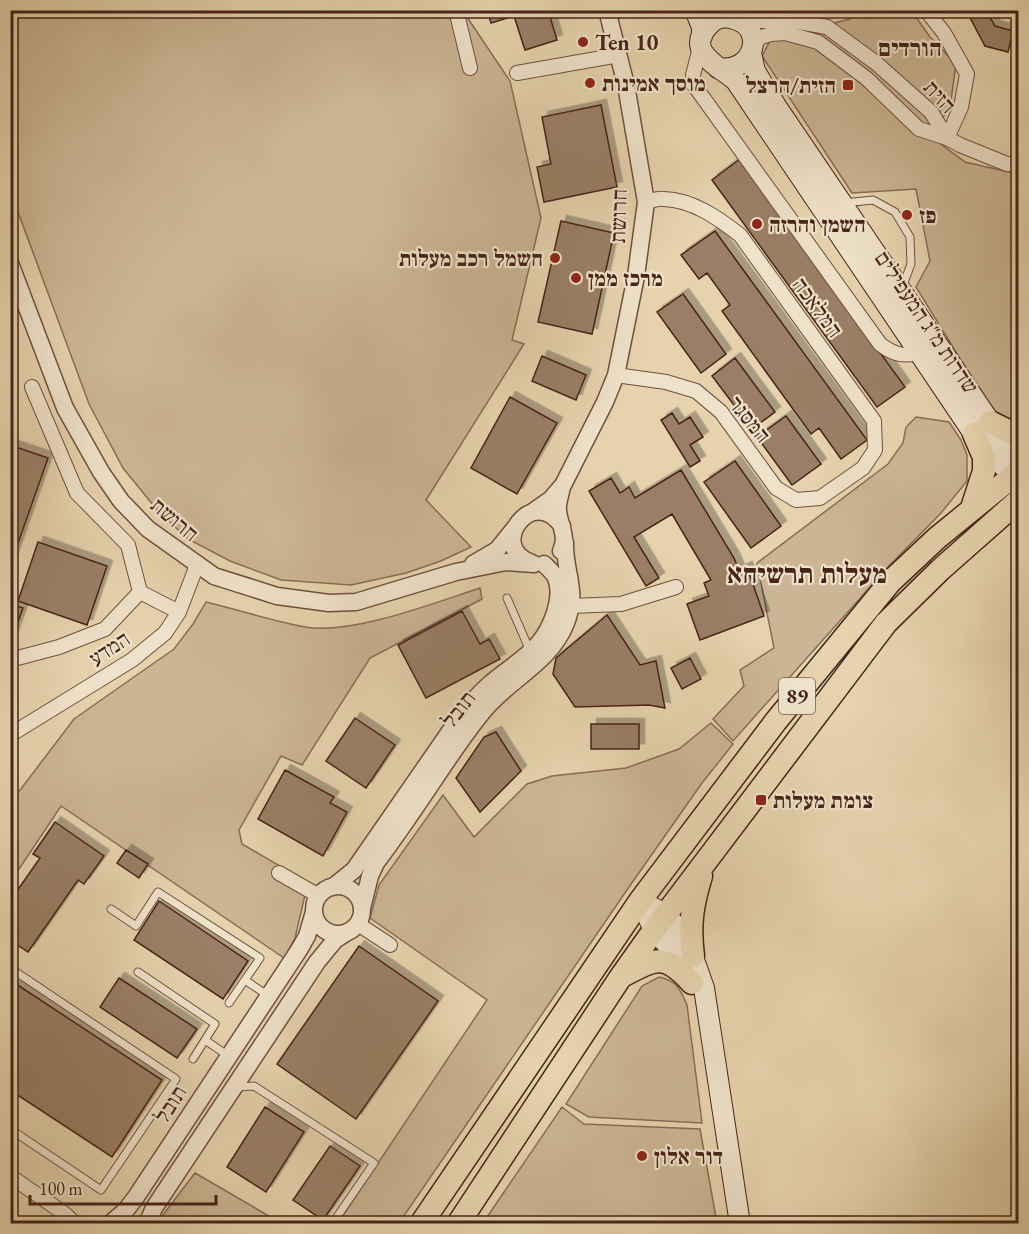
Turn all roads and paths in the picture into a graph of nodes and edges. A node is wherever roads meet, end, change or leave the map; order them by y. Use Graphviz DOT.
graph roads {
  1 [pos="456,10"];
  2 [pos="607,10"];
  3 [pos="695,10"];
  4 [pos="926,10"];
  5 [pos="731,16"];
  6 [pos="796,16"];
  7 [pos="701,40"];
  8 [pos="752,50"];
  9 [pos="619,55"];
  10 [pos="470,68"];
  11 [pos="718,68"];
  12 [pos="517,73"];
  13 [pos="947,138"];
  14 [pos="1018,165"];
  15 [pos="646,202"];
  16 [pos="842,203"];
  17 [pos="10,263"];
  18 [pos="901,290"];
  19 [pos="927,347"];
  20 [pos="616,375"];
  21 [pos="32,387"];
  22 [pos="982,428"];
  23 [pos="1018,436"];
  24 [pos="1017,472"];
  25 [pos="563,485"];
  26 [pos="836,487"];
  27 [pos="1018,501"];
  28 [pos="972,508"];
  29 [pos="531,513"];
  30 [pos="514,528"];
  31 [pos="563,534"];
  32 [pos="539,564"];
  33 [pos="197,565"];
  34 [pos="456,572"];
  35 [pos="676,587"];
  36 [pos="140,591"];
  37 [pos="507,598"];
  38 [pos="571,606"];
  39 [pos="179,612"];
  40 [pos="530,651"];
  41 [pos="10,660"];
  42 [pos="10,735"];
  43 [pos="706,859"];
  44 [pos="279,873"];
  45 [pos="322,898"];
  46 [pos="640,901"];
  47 [pos="111,909"];
  48 [pos="356,921"];
  49 [pos="659,922"];
  50 [pos="390,945"];
  51 [pos="693,956"];
  52 [pos="10,968"];
  53 [pos="138,972"];
  54 [pos="620,978"];
  55 [pos="245,980"];
  56 [pos="692,983"];
  57 [pos="268,996"];
  58 [pos="229,1003"];
  59 [pos="711,1032"];
  60 [pos="204,1040"];
  61 [pos="229,1056"];
  62 [pos="193,1059"];
  63 [pos="248,1066"];
  64 [pos="254,1086"];
  65 [pos="234,1087"];
  66 [pos="10,1129"];
  67 [pos="10,1176"];
  68 [pos="70,1219"];
  69 [pos="110,1223"];
  70 [pos="88,1224"];
  71 [pos="123,1224"];
  72 [pos="147,1224"];
  73 [pos="332,1224"];
  74 [pos="421,1224"];
  75 [pos="458,1224"];
  76 [pos="740,1224"];
  1 -- 10 [label="street"];
  2 -- 9 [label="street, חרושת"];
  3 -- 7 [label="main road"];
  4 -- 13 [label="street"];
  5 -- 6 [label="street, הזית"];
  5 -- 7 [label="main road"];
  5 -- 8 [label="main road"];
  6 -- 13 [label="street, הזית"];
  7 -- 11 [label="main road"];
  7 -- 19 [label="street"];
  8 -- 11 [label="main road"];
  8 -- 13 [label="street, הזית"];
  8 -- 16 [label="main road, שדרות מ\"ג המעפילים"];
  9 -- 12 [label="street"];
  9 -- 15 [label="street, חרושת"];
  11 -- 19 [label="main road, שדרות מ\"ג המעפילים"];
  13 -- 14 [label="street, הזית"];
  15 -- 20 [label="street, חרושת"];
  15 -- 26 [label="street, המלאכה"];
  16 -- 18 [label="main road, שדרות מ\"ג המעפילים"];
  16 -- 18 [label="lane"];
  17 -- 33 [label="street, חרושת"];
  18 -- 19 [label="main road, שדרות מ\"ג המעפילים"];
  19 -- 22 [label="main road, שדרות מ\"ג המעפילים"];
  20 -- 25 [label="street, חרושת"];
  20 -- 26 [label="street, המסגר"];
  21 -- 36 [label="street"];
  22 -- 23 [label="highway"];
  22 -- 24 [label="main road, שדרות מ\"ג המעפילים"];
  22 -- 28 [label="highway"];
  24 -- 28 [label="highway, 89"];
  25 -- 29 [label="street, חרושת"];
  25 -- 31 [label="street, חרושת"];
  27 -- 43 [label="highway, 89"];
  28 -- 46 [label="highway, 89"];
  29 -- 30 [label="street"];
  29 -- 31 [label="street"];
  30 -- 32 [label="street"];
  30 -- 34 [label="street, חרושת"];
  31 -- 32 [label="street"];
  31 -- 38 [label="street, תובל"];
  32 -- 34 [label="street, חרושת"];
  32 -- 40 [label="street, תובל"];
  33 -- 34 [label="street, חרושת"];
  33 -- 39 [label="street, המדע"];
  35 -- 38 [label="street"];
  36 -- 39 [label="street"];
  36 -- 41 [label="street"];
  37 -- 40 [label="lane"];
  38 -- 48 [label="street, תובל"];
  39 -- 42 [label="street, המדע"];
  40 -- 45 [label="street, תובל"];
  43 -- 49 [label="highway, 89"];
  43 -- 51 [label="highway"];
  44 -- 45 [label="street"];
  45 -- 48 [label="street"];
  45 -- 48 [label="street"];
  45 -- 57 [label="street, תובל"];
  46 -- 49 [label="main road"];
  46 -- 74 [label="highway, 89"];
  47 -- 55 [label="lane"];
  48 -- 50 [label="street"];
  48 -- 63 [label="street, תובל"];
  49 -- 51 [label="main road"];
  49 -- 54 [label="highway, 89"];
  49 -- 56 [label="main road"];
  51 -- 59 [label="main road"];
  52 -- 66 [label="lane"];
  53 -- 60 [label="lane"];
  54 -- 56 [label="highway"];
  54 -- 75 [label="highway, 89"];
  55 -- 57 [label="lane"];
  55 -- 58 [label="lane"];
  56 -- 59 [label="main road"];
  57 -- 61 [label="street, תובל"];
  59 -- 76 [label="main road"];
  60 -- 61 [label="lane"];
  60 -- 62 [label="lane"];
  61 -- 69 [label="street, תובל"];
  63 -- 64 [label="lane"];
  63 -- 65 [label="street, תובל"];
  64 -- 65 [label="lane"];
  64 -- 73 [label="lane"];
  65 -- 72 [label="street, תובל"];
  67 -- 68 [label="street"];
  68 -- 70 [label="street"];
  69 -- 71 [label="street"];
}
